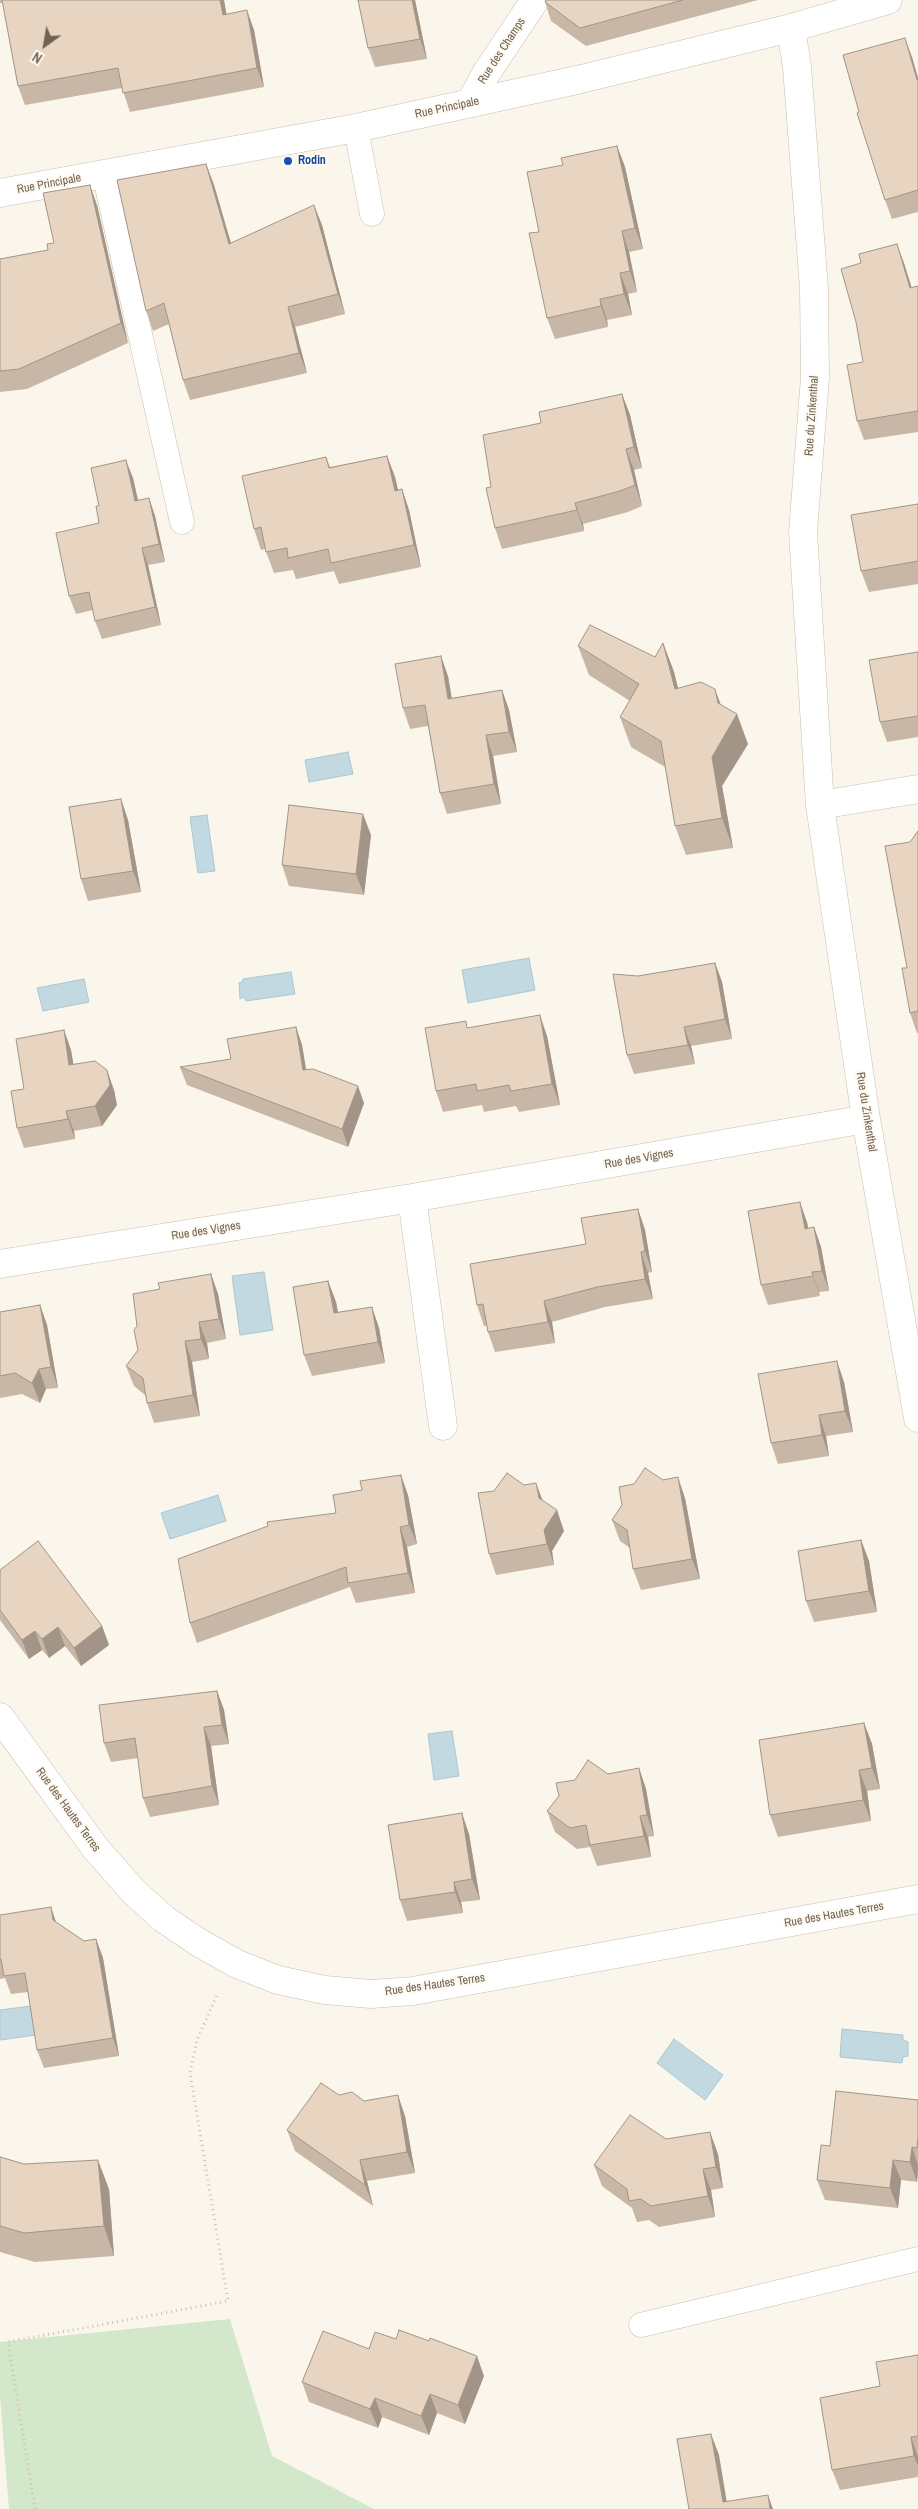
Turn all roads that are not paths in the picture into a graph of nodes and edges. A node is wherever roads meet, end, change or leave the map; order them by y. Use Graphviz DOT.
graph roads {
  1 [pos="535,0"];
  2 [pos="888,0"];
  3 [pos="791,28"];
  4 [pos="470,103"];
  5 [pos="356,128"];
  6 [pos="104,173"];
  7 [pos="0,193"];
  8 [pos="372,214"];
  9 [pos="182,522"];
  10 [pos="918,790"];
  11 [pos="820,805"];
  12 [pos="866,1119"];
  13 [pos="412,1198"];
  14 [pos="0,1264"];
  15 [pos="918,1418"];
  16 [pos="444,1426"];
  17 [pos="0,1717"];
  18 [pos="918,1899"];
  19 [pos="918,2259"];
  20 [pos="641,2325"];
  1 -- 4 [label="street, Rue des Champs"];
  2 -- 3 [label="street, Rue Principale"];
  3 -- 4 [label="street, Rue Principale"];
  3 -- 11 [label="street, Rue du Zinkenthal"];
  4 -- 5 [label="street, Rue Principale"];
  5 -- 6 [label="street, Rue Principale"];
  5 -- 8 [label="lane"];
  6 -- 7 [label="street, Rue Principale"];
  6 -- 9 [label="lane"];
  10 -- 11 [label="street"];
  11 -- 12 [label="street, Rue du Zinkenthal"];
  12 -- 13 [label="street, Rue des Vignes"];
  12 -- 15 [label="street, Rue du Zinkenthal"];
  13 -- 14 [label="street, Rue des Vignes"];
  13 -- 16 [label="street"];
  17 -- 18 [label="street, Rue des Hautes Terres"];
  19 -- 20 [label="lane"];
}
